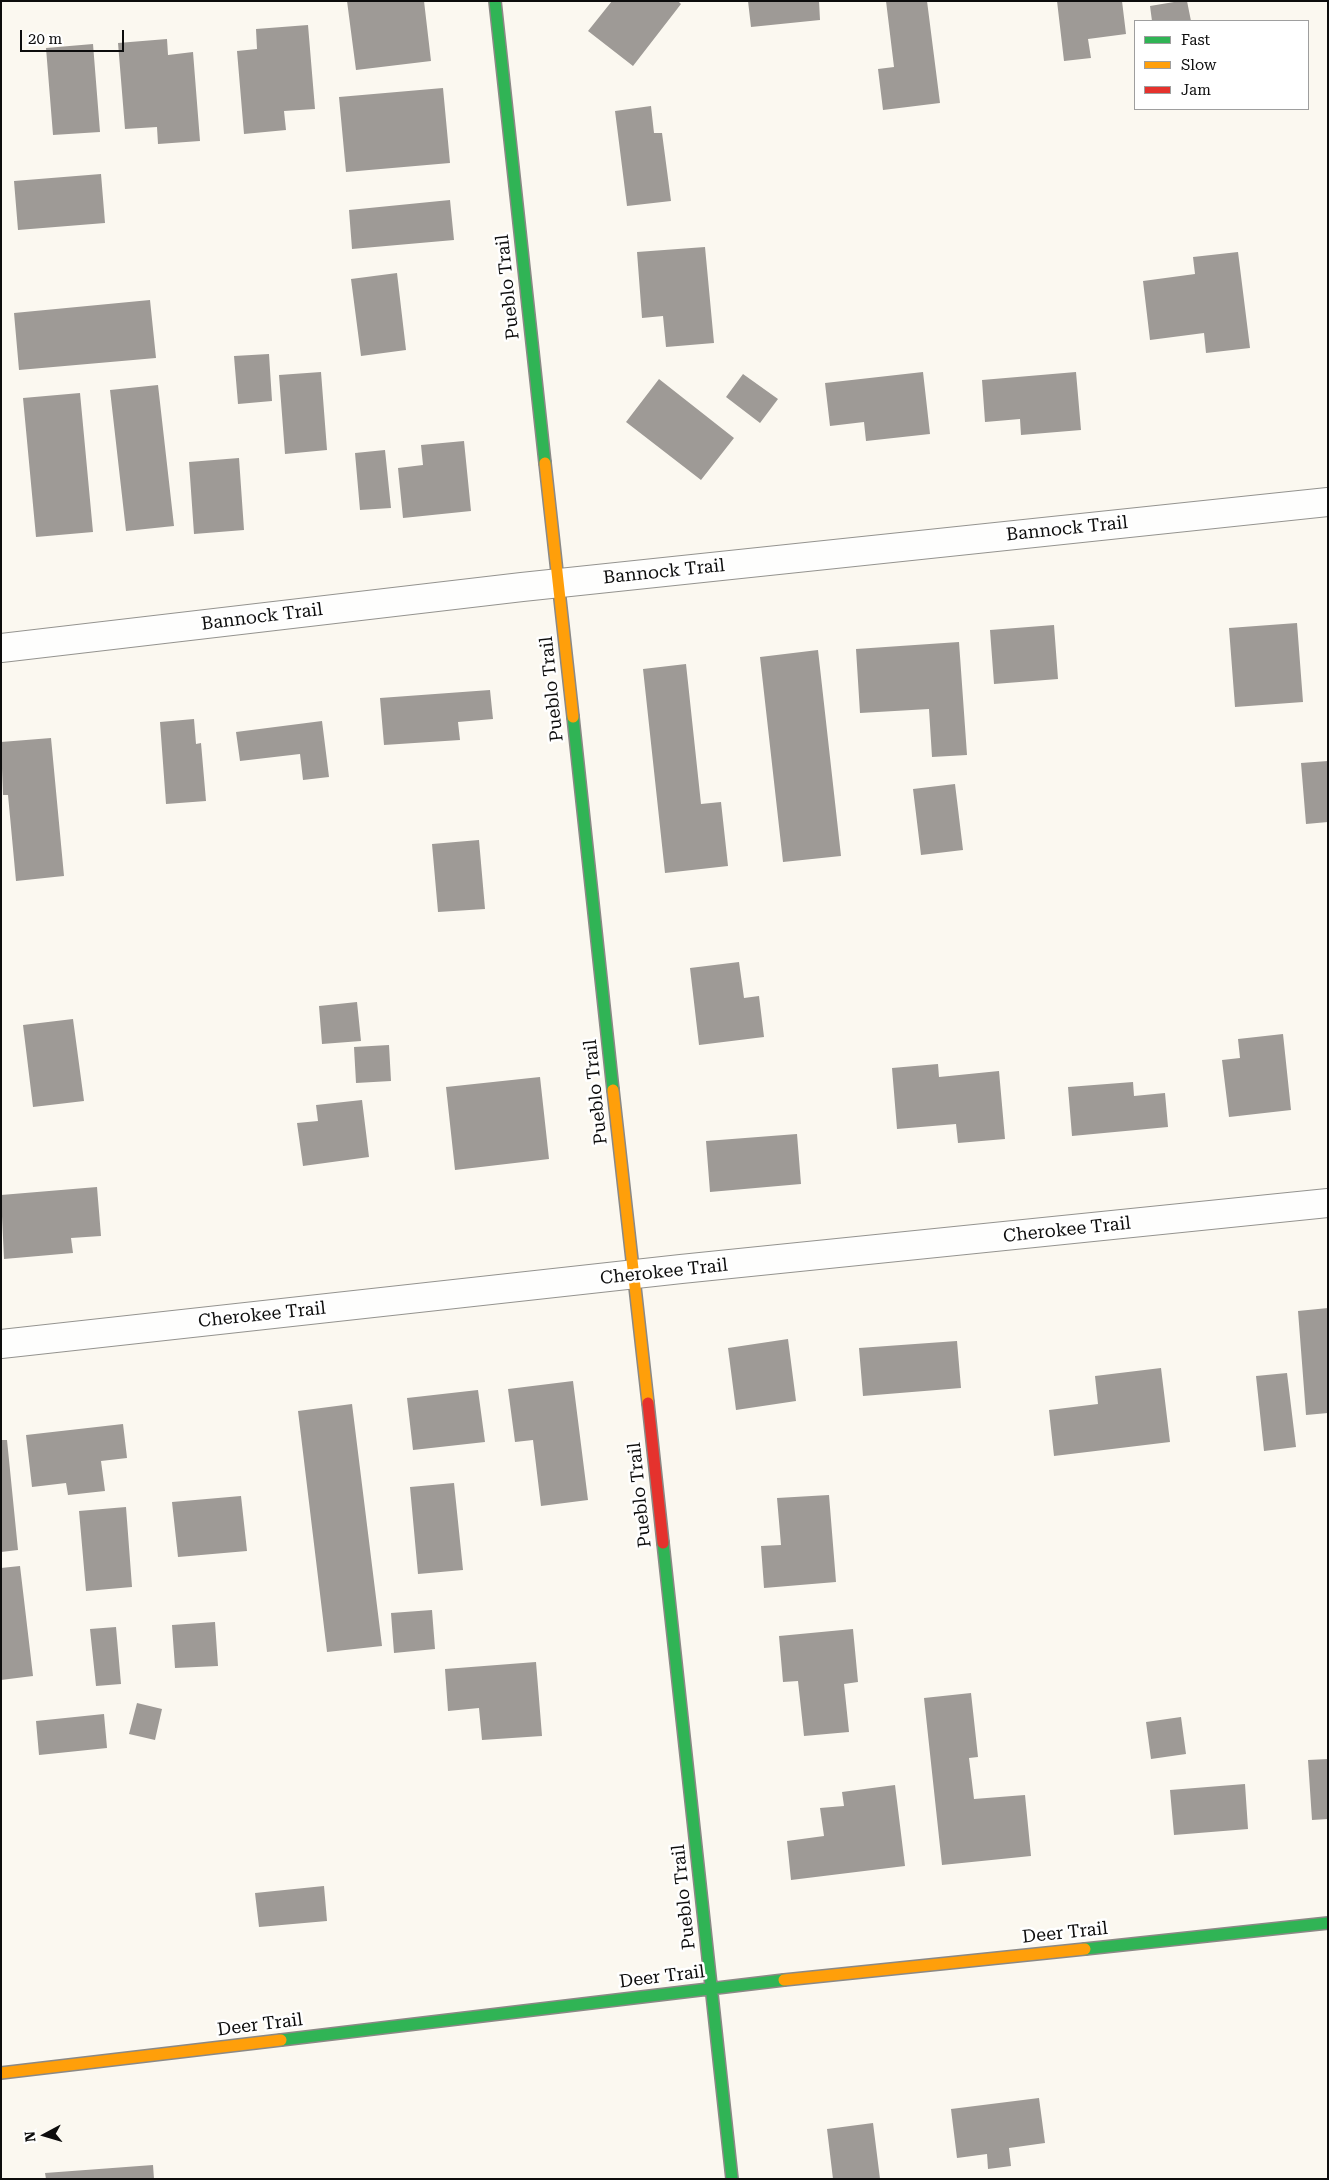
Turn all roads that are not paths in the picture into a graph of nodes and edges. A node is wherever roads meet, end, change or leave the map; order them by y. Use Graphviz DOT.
graph roads {
  1 [pos="495,1"];
  2 [pos="1328,502"];
  3 [pos="558,583"];
  4 [pos="1,648"];
  5 [pos="1328,1203"];
  6 [pos="634,1275"];
  7 [pos="1,1344"];
  8 [pos="1328,1923"];
  9 [pos="712,1988"];
  10 [pos="1,2073"];
  11 [pos="732,2179"];
  1 -- 3 [label="street, Pueblo Trail"];
  2 -- 3 [label="street, Bannock Trail"];
  3 -- 4 [label="street, Bannock Trail"];
  3 -- 6 [label="street, Pueblo Trail"];
  5 -- 6 [label="street, Cherokee Trail"];
  6 -- 7 [label="street, Cherokee Trail"];
  6 -- 9 [label="street, Pueblo Trail"];
  8 -- 9 [label="street, Deer Trail"];
  9 -- 10 [label="street, Deer Trail"];
  9 -- 11 [label="street, Pueblo Trail"];
}
